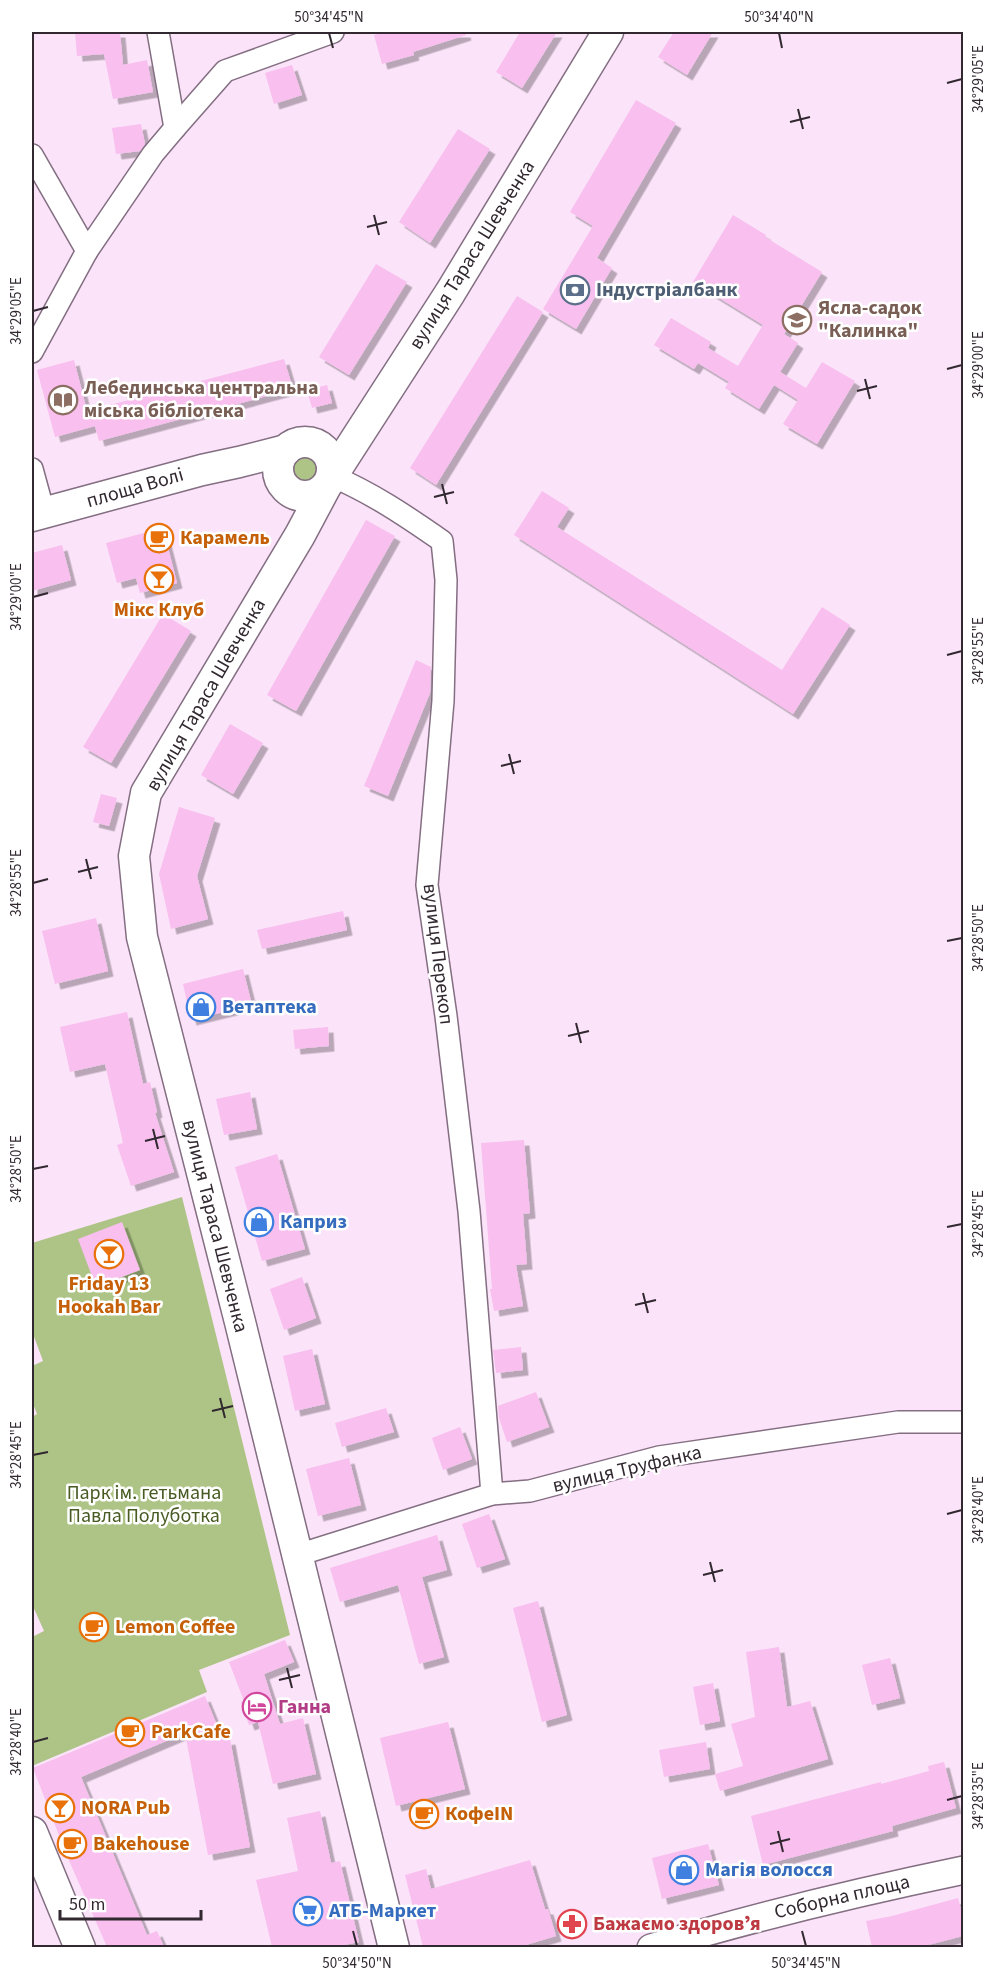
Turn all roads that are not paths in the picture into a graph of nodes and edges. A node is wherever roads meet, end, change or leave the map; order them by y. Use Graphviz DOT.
graph roads {
  1 [pos="158,32"];
  2 [pos="333,32"];
  3 [pos="608,32"];
  4 [pos="175,128"];
  5 [pos="32,155"];
  6 [pos="87,251"];
  7 [pos="32,352"];
  8 [pos="363,427"];
  9 [pos="298,446"];
  10 [pos="239,462"];
  11 [pos="32,469"];
  12 [pos="328,482"];
  13 [pos="284,485"];
  14 [pos="38,515"];
  15 [pos="300,536"];
  16 [pos="963,1422"];
  17 [pos="492,1494"];
  18 [pos="297,1555"];
  19 [pos="32,1832"];
  20 [pos="963,1870"];
  21 [pos="80,1947"];
  22 [pos="394,1947"];
  23 [pos="652,1947"];
  1 -- 4 [label="street"];
  2 -- 4 [label="street"];
  3 -- 8 [label="main road, вулиця Тараса Шевченка"];
  4 -- 6 [label="street"];
  5 -- 6 [label="street"];
  6 -- 7 [label="street"];
  8 -- 9 [label="main road, площа Волі"];
  8 -- 12 [label="main road, вулиця Тараса Шевченка"];
  9 -- 10 [label="main road, площа Волі"];
  9 -- 12 [label="main road"];
  9 -- 13 [label="main road"];
  10 -- 13 [label="main road"];
  10 -- 14 [label="main road, площа Волі"];
  11 -- 14 [label="street"];
  12 -- 13 [label="main road"];
  12 -- 15 [label="main road, вулиця Тараса Шевченка"];
  12 -- 17 [label="street, вулиця Перекоп"];
  13 -- 15 [label="main road"];
  15 -- 18 [label="main road, вулиця Тараса Шевченка"];
  16 -- 17 [label="street, вулиця Труфанка"];
  17 -- 18 [label="street, вулиця Труфанка"];
  18 -- 22 [label="main road, вулиця Тараса Шевченка"];
  19 -- 21 [label="main road"];
  20 -- 23 [label="street, Соборна площа"];
}
